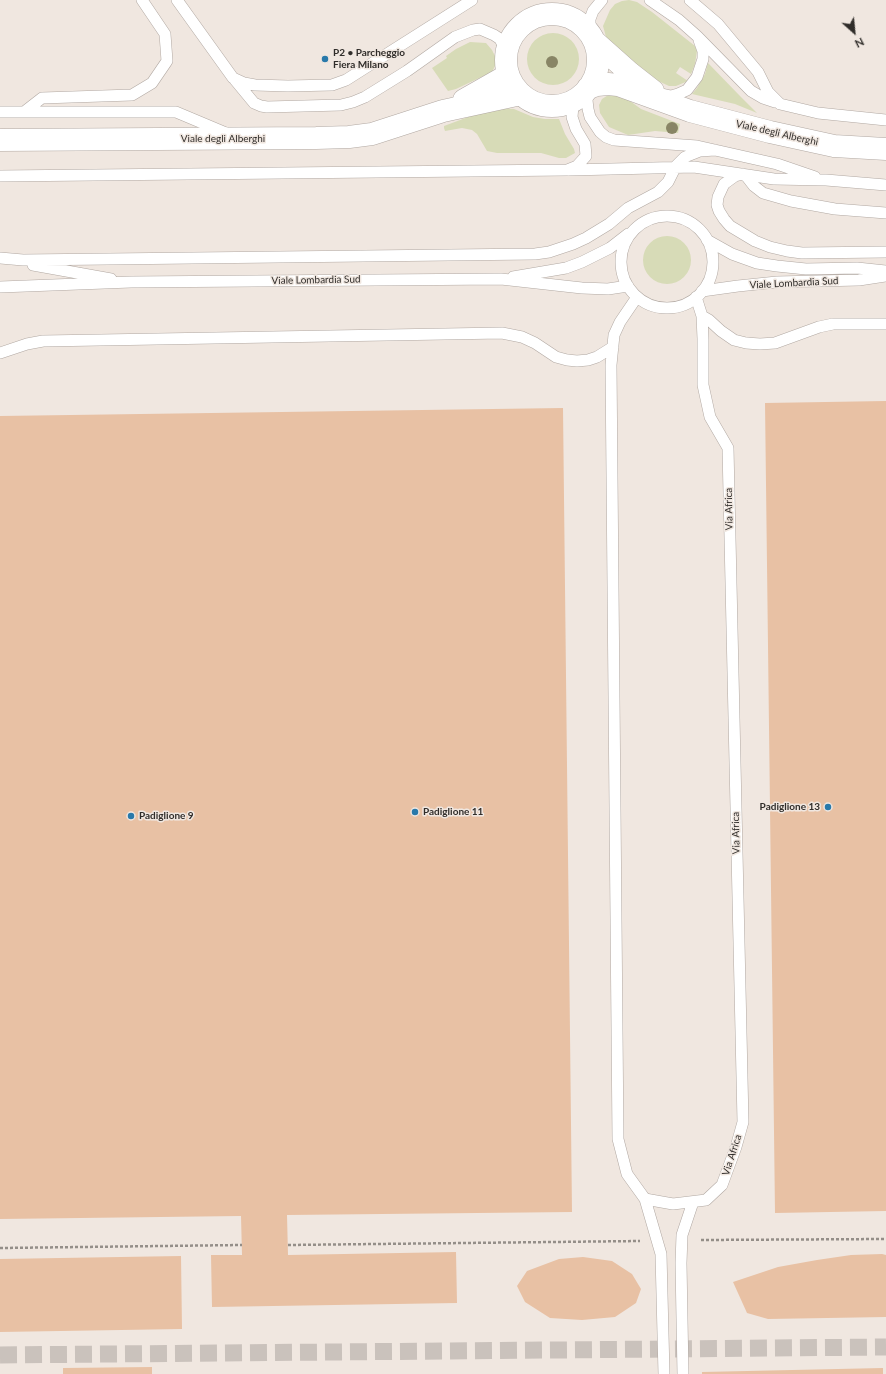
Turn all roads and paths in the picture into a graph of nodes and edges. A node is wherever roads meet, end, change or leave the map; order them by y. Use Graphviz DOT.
graph roads {
  1 [pos="142,0"];
  2 [pos="177,0"];
  3 [pos="472,0"];
  4 [pos="602,0"];
  5 [pos="650,0"];
  6 [pos="690,0"];
  7 [pos="697,36"];
  8 [pos="594,41"];
  9 [pos="506,53"];
  10 [pos="508,75"];
  11 [pos="233,78"];
  12 [pos="652,90"];
  13 [pos="584,92"];
  14 [pos="521,94"];
  15 [pos="670,104"];
  16 [pos="780,104"];
  17 [pos="443,111"];
  18 [pos="0,112"];
  19 [pos="24,112"];
  20 [pos="886,120"];
  21 [pos="237,138"];
  22 [pos="0,140"];
  23 [pos="715,150"];
  24 [pos="886,150"];
  25 [pos="676,166"];
  26 [pos="567,170"];
  27 [pos="743,174"];
  28 [pos="0,176"];
  29 [pos="826,180"];
  30 [pos="886,185"];
  31 [pos="886,213"];
  32 [pos="632,232"];
  33 [pos="707,240"];
  34 [pos="886,252"];
  35 [pos="0,258"];
  36 [pos="886,271"];
  37 [pos="886,276"];
  38 [pos="501,279"];
  39 [pos="131,282"];
  40 [pos="628,286"];
  41 [pos="0,287"];
  42 [pos="699,294"];
  43 [pos="638,297"];
  44 [pos="702,316"];
  45 [pos="886,324"];
  46 [pos="613,347"];
  47 [pos="0,353"];
  48 [pos="645,1199"];
  49 [pos="693,1202"];
  50 [pos="886,1238"];
  51 [pos="658,1241"];
  52 [pos="682,1241"];
  53 [pos="242,1245"];
  54 [pos="288,1245"];
  55 [pos="0,1248"];
  56 [pos="664,1374"];
  57 [pos="683,1374"];
  1 -- 19 [label="lane"];
  2 -- 11 [label="lane"];
  3 -- 11 [label="lane"];
  4 -- 8 [label="lane"];
  5 -- 7 [label="lane"];
  6 -- 16 [label="lane"];
  7 -- 12 [label="lane"];
  7 -- 16 [label="lane"];
  8 -- 9 [label="street"];
  8 -- 12 [label="street, Viale degli Alberghi"];
  8 -- 13 [label="street"];
  9 -- 10 [label="street"];
  9 -- 11 [label="lane"];
  10 -- 14 [label="street"];
  10 -- 17 [label="street, Viale degli Alberghi"];
  12 -- 15 [label="street, Viale degli Alberghi"];
  13 -- 14 [label="street"];
  13 -- 15 [label="street, Viale degli Alberghi"];
  13 -- 23 [label="lane"];
  13 -- 26 [label="lane"];
  14 -- 17 [label="street, Viale degli Alberghi"];
  15 -- 24 [label="street, Viale degli Alberghi"];
  16 -- 20 [label="lane"];
  17 -- 21 [label="street, Viale degli Alberghi"];
  18 -- 19 [label="lane"];
  19 -- 21 [label="lane"];
  21 -- 22 [label="street, Viale degli Alberghi"];
  23 -- 25 [label="lane"];
  23 -- 29 [label="lane"];
  25 -- 26 [label="lane"];
  25 -- 27 [label="lane"];
  25 -- 35 [label="lane"];
  26 -- 28 [label="lane"];
  27 -- 29 [label="lane"];
  27 -- 31 [label="lane"];
  27 -- 34 [label="lane"];
  29 -- 30 [label="lane"];
  32 -- 33 [label="lane"];
  32 -- 38 [label="lane, Viale Lombardia Sud"];
  32 -- 40 [label="lane"];
  33 -- 36 [label="lane, Viale Lombardia Sud"];
  33 -- 42 [label="lane"];
  35 -- 39 [label="lane, Viale Lombardia Sud"];
  37 -- 42 [label="lane, Viale Lombardia Sud"];
  38 -- 39 [label="lane, Viale Lombardia Sud"];
  38 -- 40 [label="lane, Viale Lombardia Sud"];
  39 -- 41 [label="lane, Viale Lombardia Sud"];
  40 -- 43 [label="lane"];
  42 -- 43 [label="lane"];
  42 -- 44 [label="lane, Via Africa"];
  43 -- 46 [label="lane"];
  44 -- 45 [label="lane"];
  44 -- 49 [label="lane, Via Africa"];
  46 -- 47 [label="lane"];
  46 -- 48 [label="lane"];
  48 -- 49 [label="lane, Via Africa"];
  48 -- 51 [label="lane"];
  49 -- 52 [label="lane"];
  50 -- 52 [label="path"];
  51 -- 54 [label="path"];
  51 -- 56 [label="lane"];
  52 -- 57 [label="lane"];
  53 -- 55 [label="path"];
}
